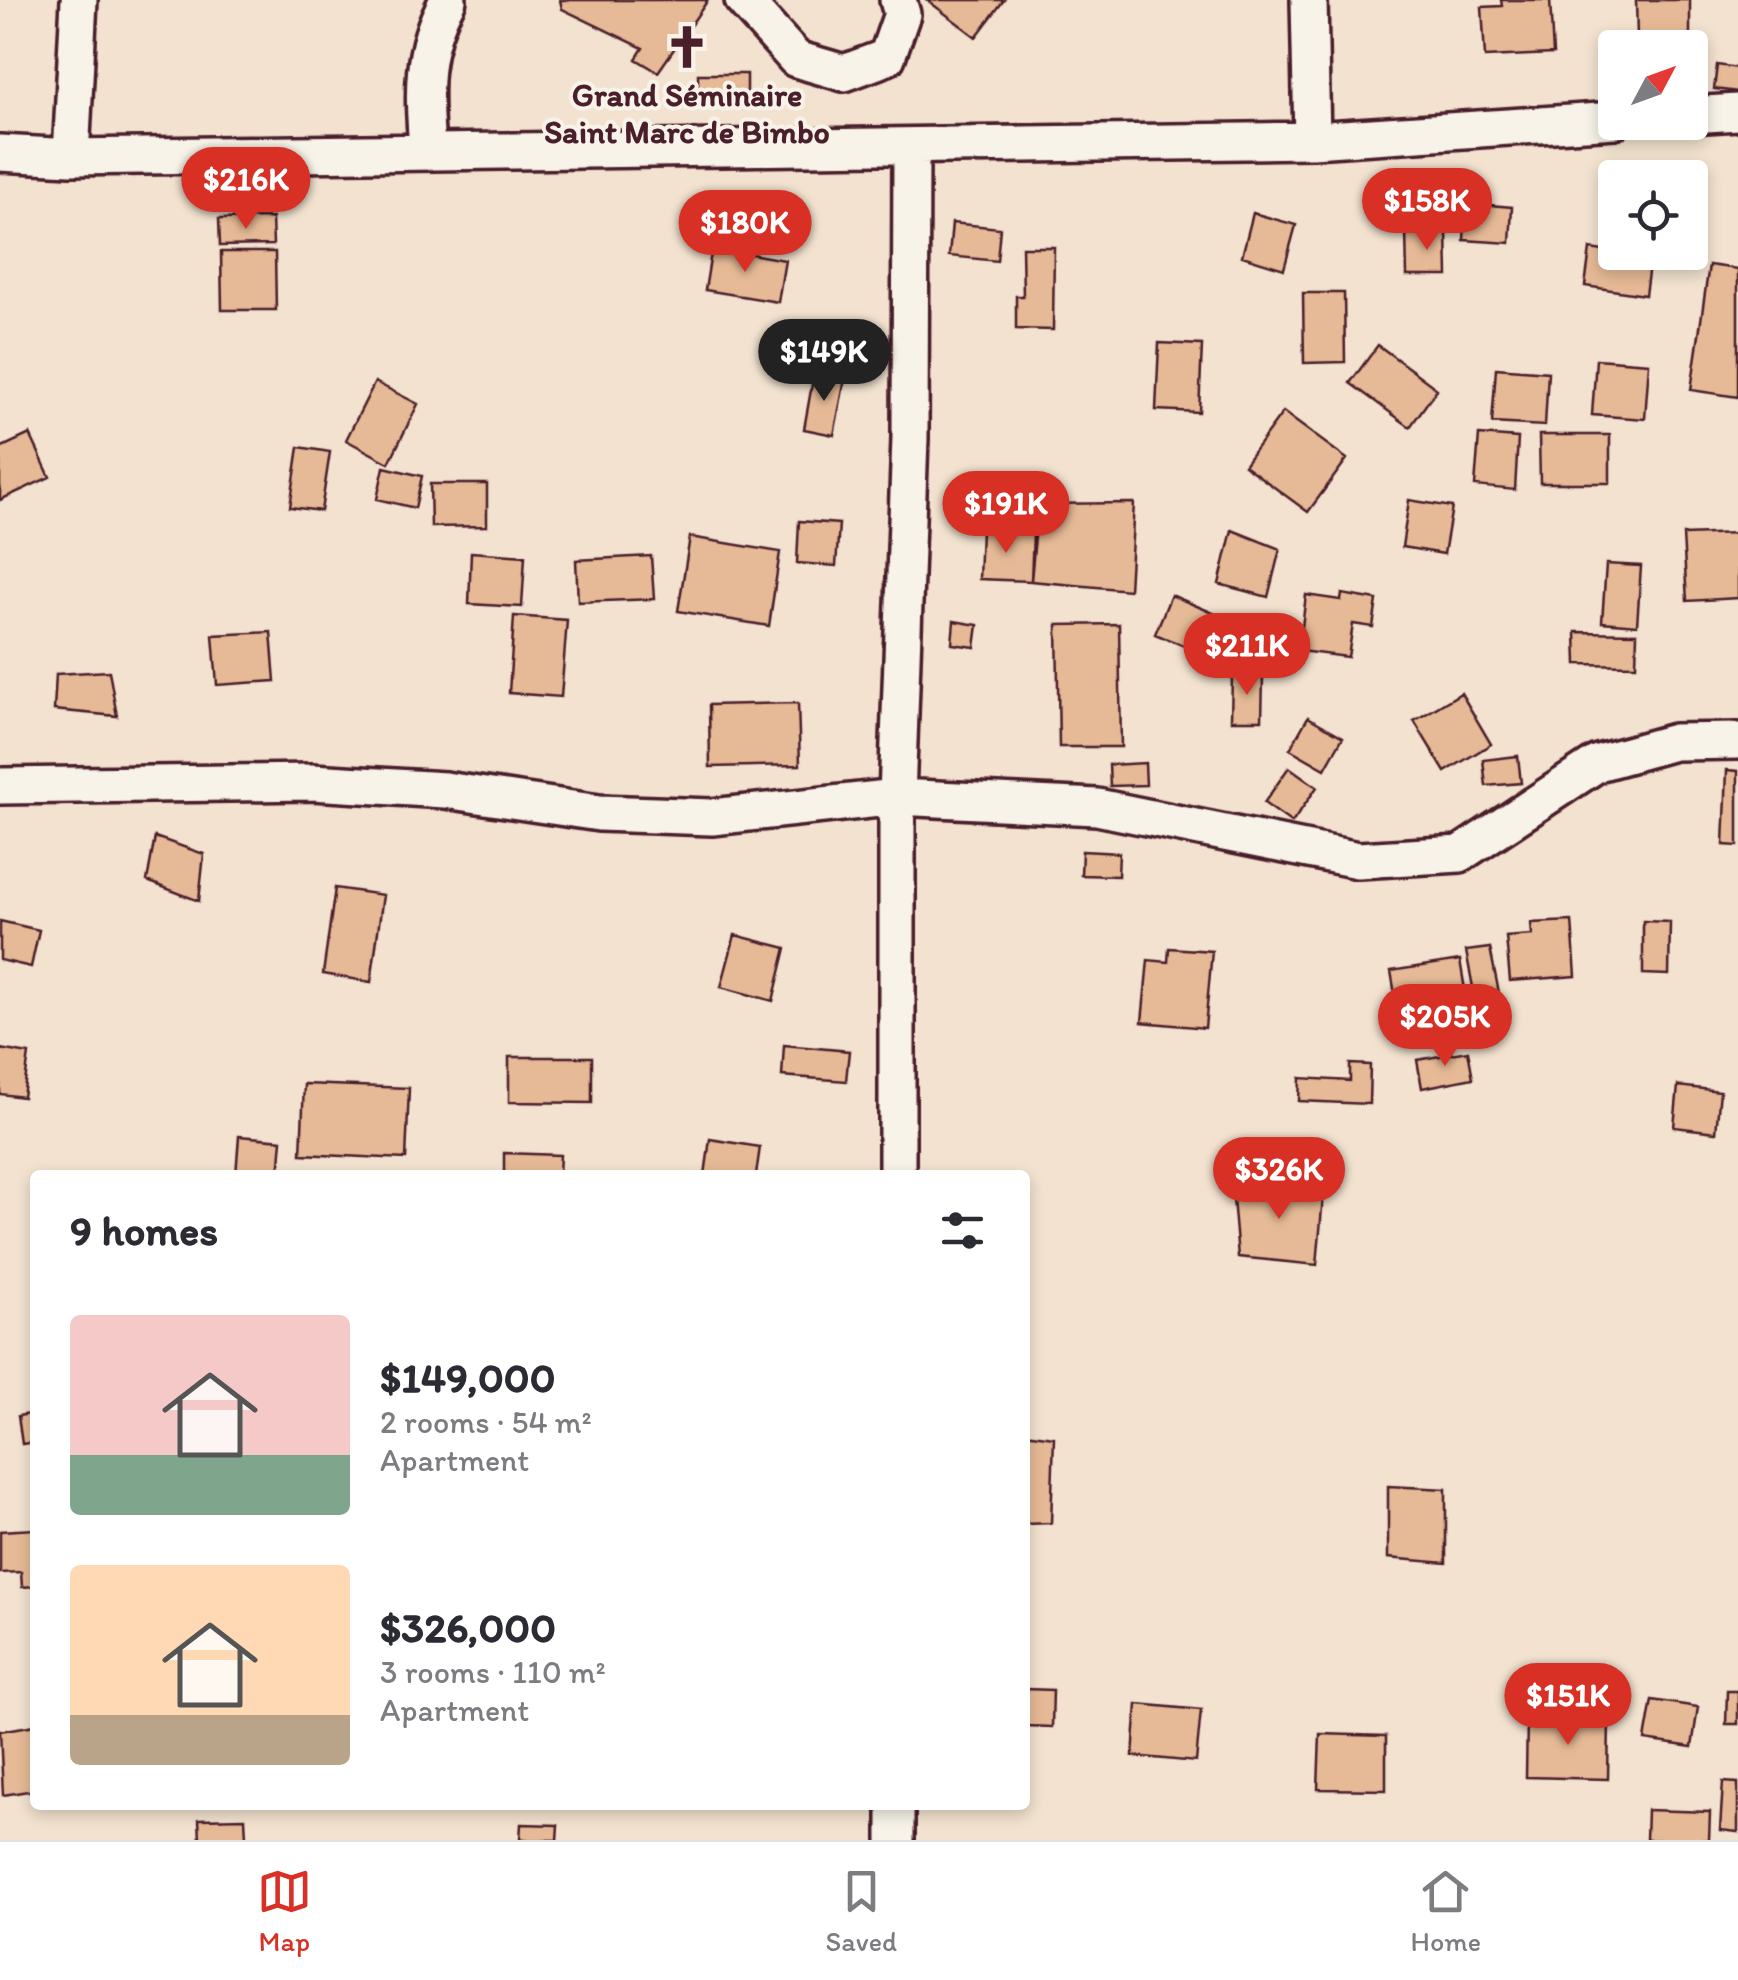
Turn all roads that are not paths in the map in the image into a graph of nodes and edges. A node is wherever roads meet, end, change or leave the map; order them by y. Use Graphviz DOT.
graph roads {
  1 [pos="79,0"];
  2 [pos="448,0"];
  3 [pos="743,0"];
  4 [pos="898,0"];
  5 [pos="1310,0"];
  6 [pos="1738,112"];
  7 [pos="1708,114"];
  8 [pos="1598,121"];
  9 [pos="1312,140"];
  10 [pos="911,146"];
  11 [pos="427,149"];
  12 [pos="0,153"];
  13 [pos="71,157"];
  14 [pos="1738,741"];
  15 [pos="0,786"];
  16 [pos="898,797"];
  17 [pos="897,1170"];
  18 [pos="896,1810"];
  19 [pos="896,1840"];
  1 -- 13 [label="street"];
  2 -- 11 [label="street"];
  3 -- 4 [label="street"];
  5 -- 9 [label="street"];
  6 -- 7 [label="street"];
  8 -- 9 [label="street"];
  9 -- 10 [label="street"];
  10 -- 11 [label="street"];
  10 -- 16 [label="street"];
  11 -- 13 [label="street"];
  12 -- 13 [label="street"];
  14 -- 16 [label="street"];
  15 -- 16 [label="street"];
  16 -- 17 [label="street"];
  18 -- 19 [label="street"];
}
